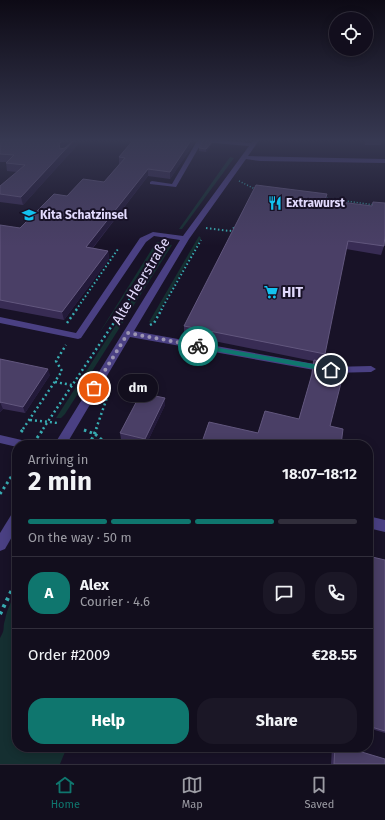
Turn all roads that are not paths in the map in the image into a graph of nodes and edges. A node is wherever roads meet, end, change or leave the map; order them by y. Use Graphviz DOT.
graph roads {
  1 [pos="180,175"];
  2 [pos="230,175"];
  3 [pos="152,183"];
  4 [pos="185,239"];
  5 [pos="0,320"];
  6 [pos="128,333"];
  7 [pos="371,370"];
  8 [pos="0,439"];
  9 [pos="63,440"];
  10 [pos="12,442"];
  11 [pos="373,523"];
  12 [pos="12,525"];
  13 [pos="385,526"];
  14 [pos="0,545"];
  1 -- 3 [label="street"];
  2 -- 4 [label="street, Alte Heerstraße"];
  4 -- 5 [label="street"];
  4 -- 6 [label="street, Alte Heerstraße"];
  6 -- 7 [label="street"];
  6 -- 9 [label="street, Alte Heerstraße"];
  8 -- 10 [label="street"];
  11 -- 13 [label="street"];
  12 -- 14 [label="street"];
}
